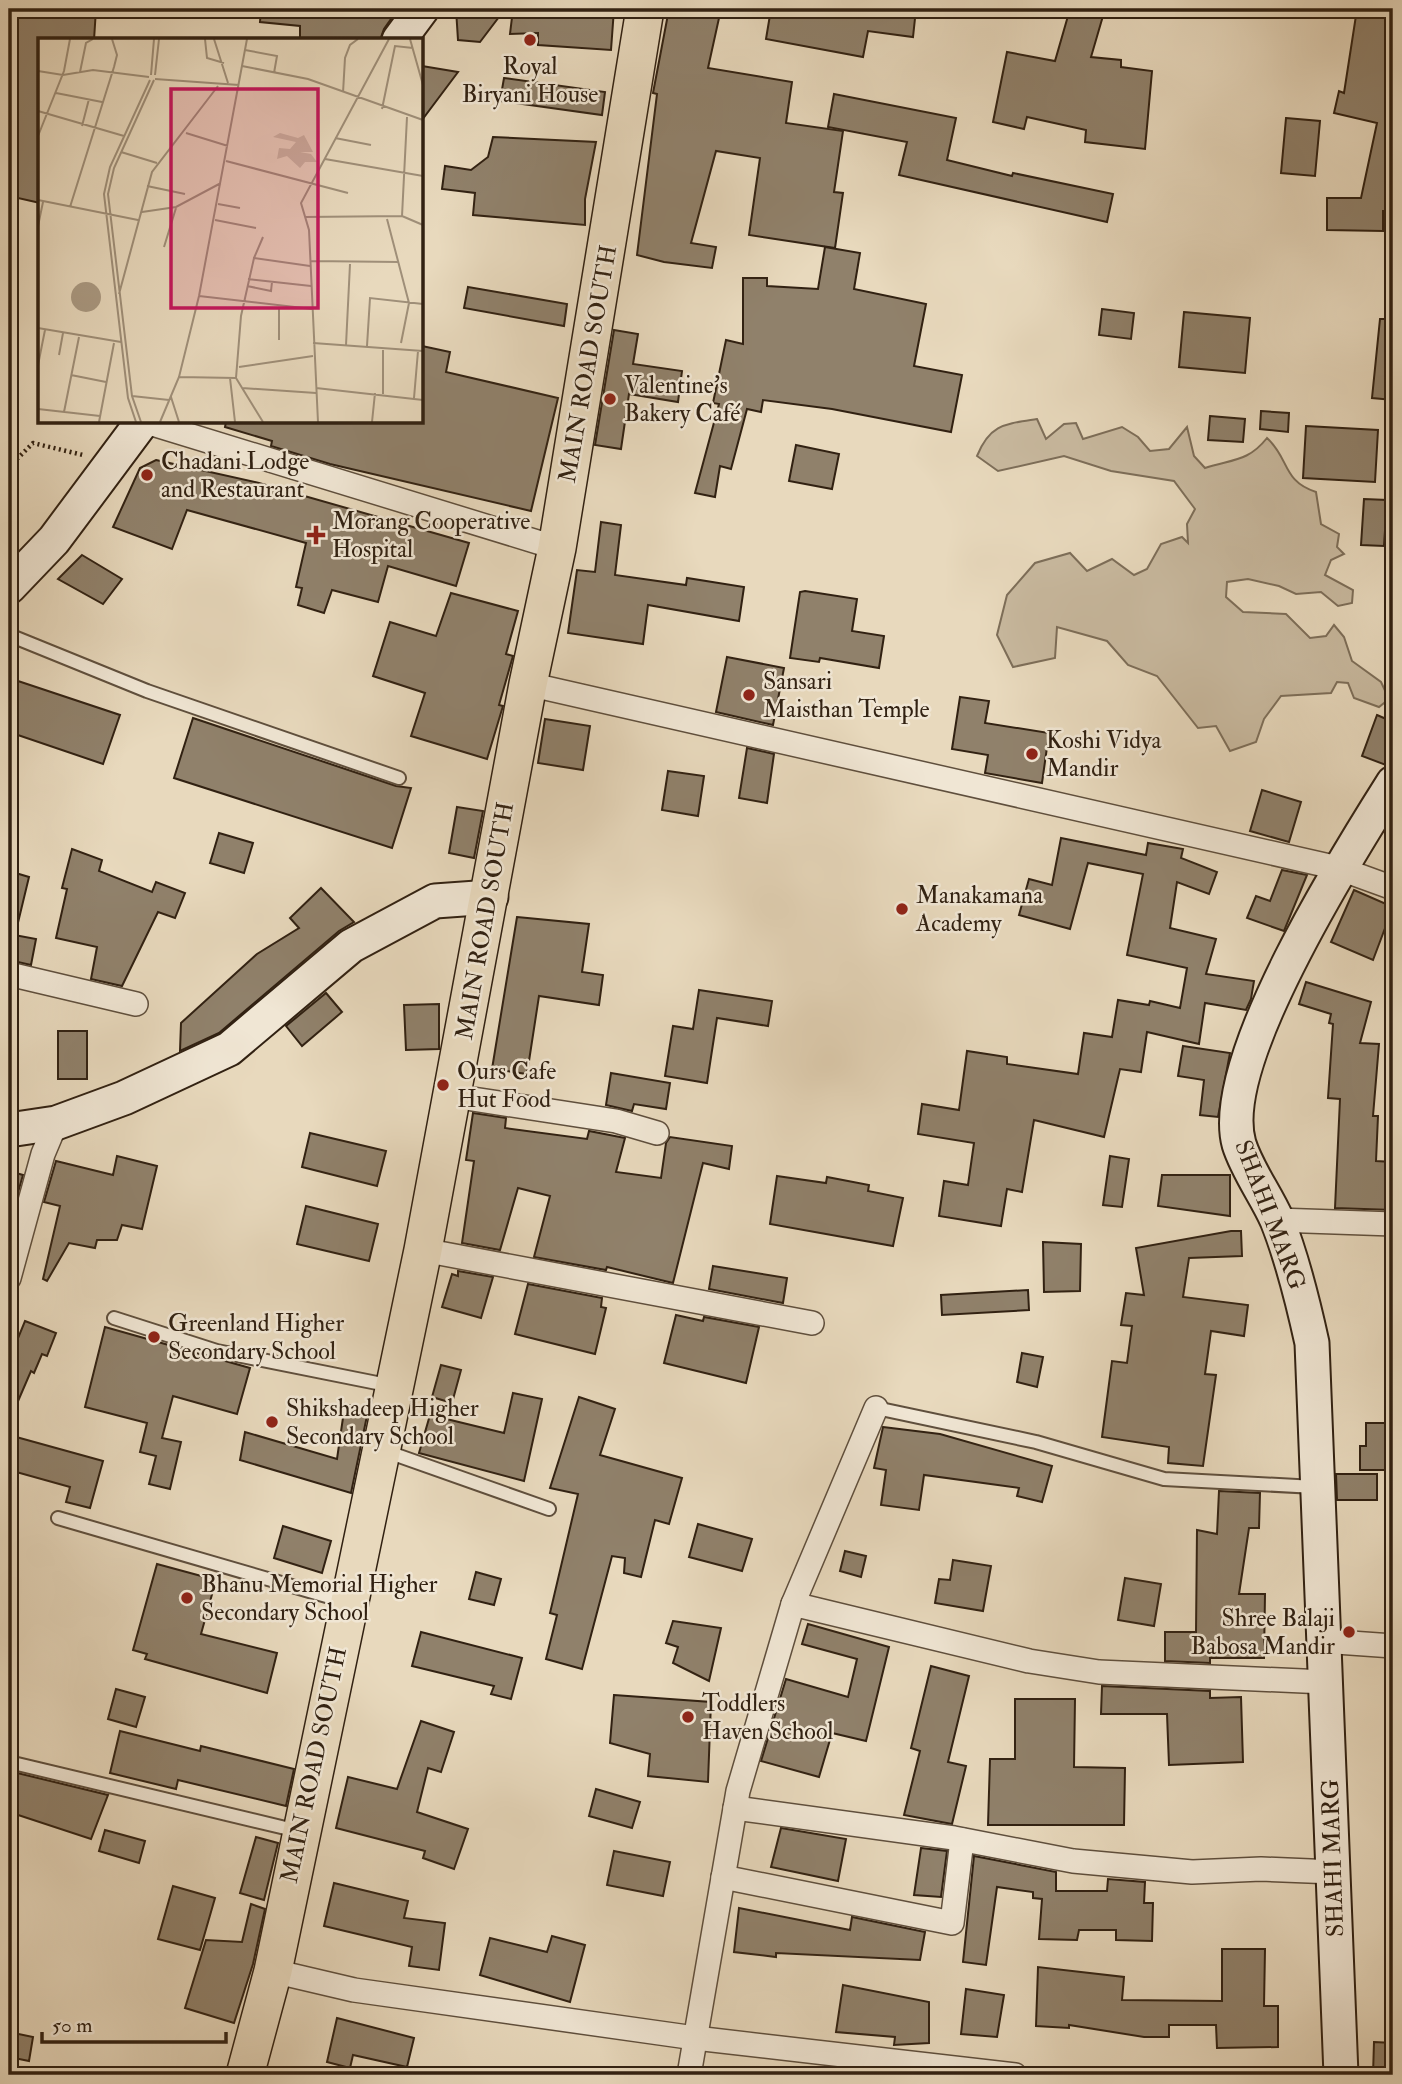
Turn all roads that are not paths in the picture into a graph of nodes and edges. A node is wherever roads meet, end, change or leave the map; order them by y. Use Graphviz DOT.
graph roads {
  1 [pos="422,9"];
  2 [pos="646,9"];
  3 [pos="400,38"];
  4 [pos="142,424"];
  5 [pos="151,424"];
  6 [pos="557,548"];
  7 [pos="9,587"];
  8 [pos="9,635"];
  9 [pos="528,684"];
  10 [pos="399,778"];
  11 [pos="1393,783"];
  12 [pos="1338,868"];
  13 [pos="1393,888"];
  14 [pos="491,897"];
  15 [pos="9,974"];
  16 [pos="136,1004"];
  17 [pos="453,1096"];
  18 [pos="56,1123"];
  19 [pos="9,1130"];
  20 [pos="657,1133"];
  21 [pos="1277,1220"];
  22 [pos="1393,1224"];
  23 [pos="423,1250"];
  24 [pos="9,1278"];
  25 [pos="114,1318"];
  26 [pos="812,1323"];
  27 [pos="394,1387"];
  28 [pos="876,1408"];
  29 [pos="381,1450"];
  30 [pos="1317,1487"];
  31 [pos="549,1509"];
  32 [pos="58,1518"];
  33 [pos="349,1602"];
  34 [pos="793,1604"];
  35 [pos="1322,1642"];
  36 [pos="1393,1646"];
  37 [pos="1325,1682"];
  38 [pos="9,1762"];
  39 [pos="735,1808"];
  40 [pos="300,1831"];
  41 [pos="962,1840"];
  42 [pos="1334,1872"];
  43 [pos="723,1877"];
  44 [pos="273,1970"];
  45 [pos="695,2038"];
  46 [pos="245,2075"];
  47 [pos="689,2075"];
  48 [pos="1015,2075"];
  49 [pos="1341,2075"];
  1 -- 3 [label="street"];
  2 -- 6 [label="main road, MAIN ROAD SOUTH"];
  4 -- 7 [label="street"];
  5 -- 6 [label="street"];
  6 -- 9 [label="main road, MAIN ROAD SOUTH"];
  8 -- 10 [label="lane"];
  9 -- 12 [label="street"];
  9 -- 14 [label="main road, MAIN ROAD SOUTH"];
  11 -- 12 [label="street, SHAHI MARG"];
  12 -- 13 [label="street"];
  12 -- 21 [label="street, SHAHI MARG"];
  14 -- 17 [label="main road, MAIN ROAD SOUTH"];
  14 -- 18 [label="street"];
  15 -- 16 [label="street"];
  17 -- 20 [label="street"];
  17 -- 23 [label="main road, MAIN ROAD SOUTH"];
  18 -- 19 [label="street"];
  18 -- 24 [label="street"];
  21 -- 22 [label="street"];
  21 -- 30 [label="street, SHAHI MARG"];
  23 -- 26 [label="street"];
  23 -- 27 [label="main road, MAIN ROAD SOUTH"];
  25 -- 27 [label="lane"];
  27 -- 29 [label="main road, MAIN ROAD SOUTH"];
  28 -- 30 [label="lane"];
  28 -- 34 [label="street"];
  29 -- 31 [label="lane"];
  29 -- 33 [label="main road, MAIN ROAD SOUTH"];
  30 -- 35 [label="street, SHAHI MARG"];
  32 -- 33 [label="lane"];
  33 -- 40 [label="main road, MAIN ROAD SOUTH"];
  34 -- 37 [label="street"];
  34 -- 39 [label="street"];
  35 -- 36 [label="street"];
  35 -- 37 [label="street, SHAHI MARG"];
  37 -- 42 [label="street, SHAHI MARG"];
  38 -- 40 [label="lane"];
  39 -- 41 [label="street"];
  39 -- 43 [label="street"];
  40 -- 44 [label="main road, MAIN ROAD SOUTH"];
  41 -- 42 [label="street"];
  41 -- 43 [label="street"];
  42 -- 49 [label="street, SHAHI MARG"];
  43 -- 45 [label="street"];
  44 -- 45 [label="street"];
  44 -- 46 [label="main road, MAIN ROAD SOUTH"];
  45 -- 47 [label="street"];
  45 -- 48 [label="street"];
}
